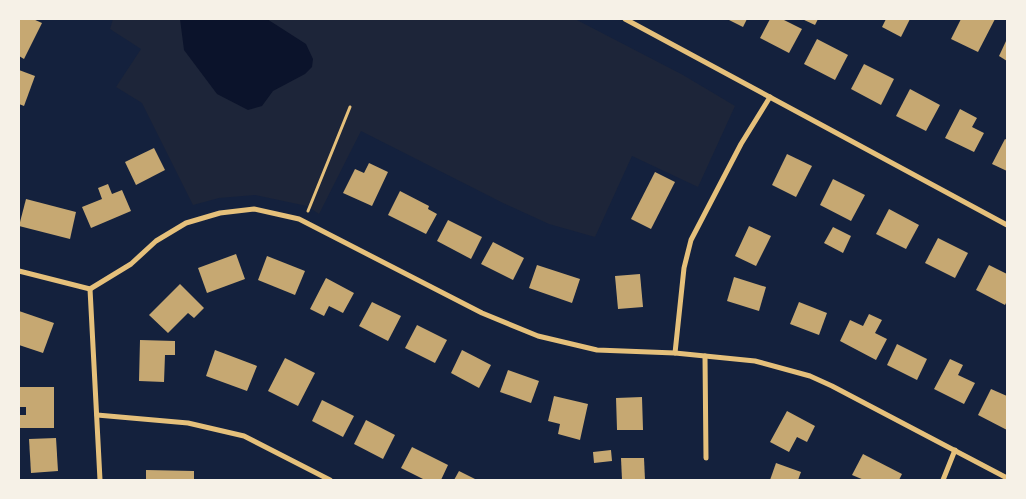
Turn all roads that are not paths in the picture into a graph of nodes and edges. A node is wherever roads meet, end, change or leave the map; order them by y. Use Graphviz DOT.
graph roads {
  1 [pos="625,19"];
  2 [pos="770,97"];
  3 [pos="1007,225"];
  4 [pos="19,271"];
  5 [pos="90,289"];
  6 [pos="675,353"];
  7 [pos="705,356"];
  8 [pos="96,415"];
  9 [pos="955,450"];
  10 [pos="706,458"];
  11 [pos="1007,478"];
  12 [pos="100,480"];
  13 [pos="330,480"];
  14 [pos="944,480"];
  1 -- 2 [label="street"];
  2 -- 3 [label="street"];
  2 -- 6 [label="street"];
  4 -- 5 [label="street"];
  5 -- 6 [label="street"];
  5 -- 8 [label="street"];
  6 -- 7 [label="street"];
  7 -- 9 [label="street"];
  7 -- 10 [label="street"];
  8 -- 12 [label="street"];
  8 -- 13 [label="street"];
  9 -- 11 [label="street"];
  9 -- 14 [label="street"];
}
